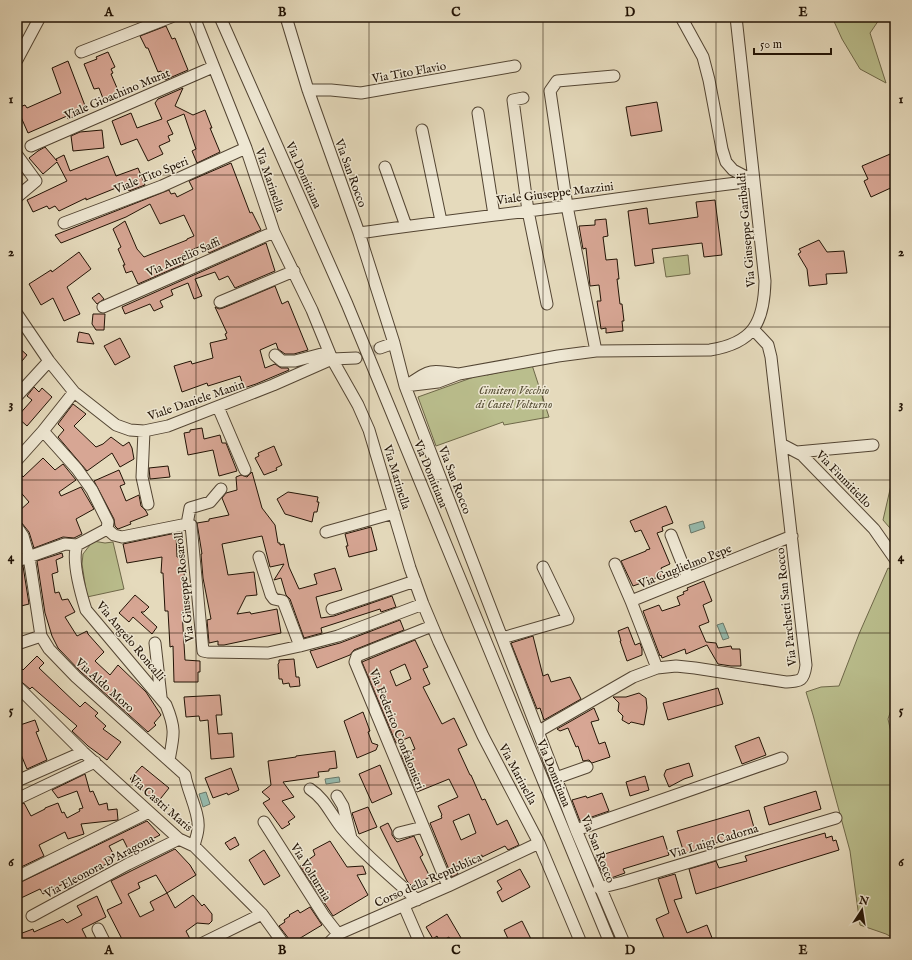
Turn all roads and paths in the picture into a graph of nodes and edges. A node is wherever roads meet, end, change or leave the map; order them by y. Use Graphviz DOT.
graph roads {
  1 [pos="40,17"];
  2 [pos="171,17"];
  3 [pos="194,17"];
  4 [pos="220,17"];
  5 [pos="286,17"];
  6 [pos="681,17"];
  7 [pos="736,17"];
  8 [pos="81,52"];
  9 [pos="17,60"];
  10 [pos="515,66"];
  11 [pos="213,67"];
  12 [pos="614,76"];
  13 [pos="308,90"];
  14 [pos="523,98"];
  15 [pos="478,113"];
  16 [pos="422,130"];
  17 [pos="31,146"];
  18 [pos="246,148"];
  19 [pos="17,155"];
  20 [pos="385,167"];
  21 [pos="754,182"];
  22 [pos="17,197"];
  23 [pos="568,206"];
  24 [pos="528,211"];
  25 [pos="494,215"];
  26 [pos="441,221"];
  27 [pos="64,223"];
  28 [pos="406,226"];
  29 [pos="274,232"];
  30 [pos="359,233"];
  31 [pos="294,271"];
  32 [pos="220,302"];
  33 [pos="547,304"];
  34 [pos="103,307"];
  35 [pos="17,314"];
  36 [pos="753,330"];
  37 [pos="394,343"];
  38 [pos="380,348"];
  39 [pos="596,351"];
  40 [pos="275,355"];
  41 [pos="330,356"];
  42 [pos="356,358"];
  43 [pos="49,361"];
  44 [pos="399,365"];
  45 [pos="426,372"];
  46 [pos="459,374"];
  47 [pos="405,386"];
  48 [pos="74,392"];
  49 [pos="17,396"];
  50 [pos="218,407"];
  51 [pos="43,431"];
  52 [pos="144,431"];
  53 [pos="781,444"];
  54 [pos="873,445"];
  55 [pos="797,452"];
  56 [pos="17,460"];
  57 [pos="245,470"];
  58 [pos="221,489"];
  59 [pos="148,504"];
  60 [pos="394,513"];
  61 [pos="187,524"];
  62 [pos="17,527"];
  63 [pos="106,529"];
  64 [pos="326,532"];
  65 [pos="670,535"];
  66 [pos="792,536"];
  67 [pos="77,545"];
  68 [pos="29,557"];
  69 [pos="259,557"];
  70 [pos="895,559"];
  71 [pos="17,561"];
  72 [pos="615,564"];
  73 [pos="543,567"];
  74 [pos="688,578"];
  75 [pos="415,581"];
  76 [pos="631,602"];
  77 [pos="423,604"];
  78 [pos="332,609"];
  79 [pos="432,626"];
  80 [pos="41,636"];
  81 [pos="502,638"];
  82 [pos="155,642"];
  83 [pos="17,644"];
  84 [pos="300,646"];
  85 [pos="657,668"];
  86 [pos="19,691"];
  87 [pos="161,698"];
  88 [pos="538,731"];
  89 [pos="84,752"];
  90 [pos="782,758"];
  91 [pos="169,760"];
  92 [pos="95,762"];
  93 [pos="587,767"];
  94 [pos="556,778"];
  95 [pos="17,781"];
  96 [pos="310,789"];
  97 [pos="337,796"];
  98 [pos="17,800"];
  99 [pos="149,812"];
  100 [pos="836,818"];
  101 [pos="264,822"];
  102 [pos="424,827"];
  103 [pos="576,830"];
  104 [pos="399,833"];
  105 [pos="351,838"];
  106 [pos="179,839"];
  107 [pos="540,843"];
  108 [pos="194,846"];
  109 [pos="17,877"];
  110 [pos="448,886"];
  111 [pos="599,888"];
  112 [pos="418,900"];
  113 [pos="404,906"];
  114 [pos="262,914"];
  115 [pos="32,916"];
  116 [pos="98,929"];
  117 [pos="338,934"];
  118 [pos="578,942"];
  119 [pos="105,943"];
  120 [pos="203,943"];
  121 [pos="283,943"];
  122 [pos="329,943"];
  123 [pos="420,943"];
  124 [pos="610,943"];
  125 [pos="624,943"];
  1 -- 9 [label="street"];
  2 -- 8 [label="street"];
  3 -- 11 [label="street, Via Marinella"];
  4 -- 124 [label="street, Via Domitiana"];
  5 -- 13 [label="street, Via San Rocco"];
  6 -- 21 [label="street"];
  7 -- 21 [label="street, Via Giuseppe Garibaldi"];
  10 -- 13 [label="street, Via Tito Flavio"];
  11 -- 17 [label="street, Viale Gioachino Murat"];
  11 -- 18 [label="street, Via Marinella"];
  12 -- 23 [label="street"];
  13 -- 30 [label="street, Via San Rocco"];
  14 -- 24 [label="street"];
  15 -- 25 [label="street"];
  16 -- 26 [label="street"];
  18 -- 27 [label="street, Viale Tito Speri"];
  18 -- 29 [label="street, Via Marinella"];
  19 -- 22 [label="street"];
  20 -- 28 [label="street"];
  21 -- 23 [label="street, Viale Giuseppe Mazzini"];
  21 -- 36 [label="street, Via Giuseppe Garibaldi"];
  23 -- 24 [label="street, Viale Giuseppe Mazzini"];
  23 -- 39 [label="street"];
  24 -- 25 [label="street, Viale Giuseppe Mazzini"];
  24 -- 33 [label="street"];
  25 -- 26 [label="street, Viale Giuseppe Mazzini"];
  26 -- 28 [label="street, Viale Giuseppe Mazzini"];
  28 -- 30 [label="street, Viale Giuseppe Mazzini"];
  29 -- 31 [label="street, Via Marinella"];
  29 -- 34 [label="street, Via Aurelio Saffi"];
  30 -- 37 [label="street, Via San Rocco"];
  31 -- 32 [label="street"];
  31 -- 41 [label="street, Via Marinella"];
  35 -- 43 [label="street, Viale Daniele Manin"];
  36 -- 39 [label="street, Via Giuseppe Garibaldi"];
  36 -- 53 [label="street, Via Parchetti San Rocco"];
  37 -- 38 [label="street"];
  37 -- 44 [label="street, Via San Rocco"];
  39 -- 46 [label="street, Via Giuseppe Garibaldi"];
  40 -- 41 [label="street"];
  41 -- 42 [label="street, Viale Daniele Manin"];
  41 -- 50 [label="street, Viale Daniele Manin"];
  41 -- 60 [label="street, Via Marinella"];
  43 -- 48 [label="street, Viale Daniele Manin"];
  43 -- 49 [label="street"];
  44 -- 45 [label="street, Via Giuseppe Garibaldi"];
  44 -- 47 [label="street, Via San Rocco"];
  45 -- 46 [label="street, Via Giuseppe Garibaldi"];
  45 -- 47 [label="street"];
  46 -- 47 [label="street, Via Giuseppe Garibaldi"];
  47 -- 81 [label="street, Via San Rocco"];
  48 -- 51 [label="street"];
  48 -- 52 [label="street, Viale Daniele Manin"];
  50 -- 52 [label="street, Viale Daniele Manin"];
  50 -- 57 [label="street"];
  51 -- 56 [label="street"];
  51 -- 63 [label="street"];
  52 -- 59 [label="street"];
  53 -- 55 [label="street, Via Fiumitiello"];
  53 -- 66 [label="street, Via Parchetti San Rocco"];
  54 -- 55 [label="street"];
  55 -- 70 [label="street, Via Fiumitiello"];
  58 -- 61 [label="street"];
  60 -- 64 [label="street"];
  60 -- 75 [label="street, Via Marinella"];
  61 -- 63 [label="street, Via Giuseppe Rosaroll"];
  61 -- 84 [label="street, Via Giuseppe Rosaroll"];
  62 -- 68 [label="street, Via Aldo Moro"];
  63 -- 67 [label="street"];
  65 -- 74 [label="street"];
  66 -- 74 [label="street, Via Guglielmo Pepe"];
  66 -- 85 [label="street, Via Parchetti San Rocco"];
  67 -- 68 [label="street"];
  67 -- 87 [label="street, Via Angelo Roncalli"];
  68 -- 71 [label="street"];
  68 -- 80 [label="street, Via Aldo Moro"];
  69 -- 84 [label="street"];
  72 -- 76 [label="street"];
  73 -- 81 [label="street"];
  74 -- 76 [label="street, Via Guglielmo Pepe"];
  75 -- 77 [label="street, Via Marinella"];
  75 -- 78 [label="street"];
  76 -- 85 [label="street, Via Guglielmo Pepe"];
  77 -- 79 [label="street, Via Marinella"];
  77 -- 84 [label="street, Via Giuseppe Rosaroll"];
  79 -- 102 [label="street, Via Federico Confalonieri"];
  79 -- 107 [label="street, Via Marinella"];
  80 -- 83 [label="street"];
  80 -- 91 [label="street, Via Aldo Moro"];
  81 -- 88 [label="street, Via San Rocco"];
  82 -- 87 [label="street"];
  85 -- 88 [label="street, Via Parchetti San Rocco"];
  86 -- 89 [label="street, Via Castri Maris"];
  87 -- 91 [label="street, Via Angelo Roncalli"];
  88 -- 94 [label="street, Via San Rocco"];
  89 -- 92 [label="street, Via Castri Maris"];
  89 -- 95 [label="street"];
  90 -- 103 [label="street"];
  91 -- 108 [label="street, Via Aldo Moro"];
  92 -- 98 [label="street"];
  92 -- 99 [label="street, Via Castri Maris"];
  93 -- 94 [label="street"];
  94 -- 103 [label="street, Via San Rocco"];
  96 -- 105 [label="street"];
  97 -- 105 [label="street"];
  99 -- 106 [label="street, Via Castri Maris"];
  99 -- 109 [label="street"];
  100 -- 111 [label="street, Via Luigi Cadorna"];
  101 -- 117 [label="street, Via Volturnia"];
  102 -- 104 [label="street"];
  102 -- 110 [label="street, Via Federico Confalonieri"];
  103 -- 111 [label="street, Via San Rocco"];
  105 -- 112 [label="street"];
  106 -- 108 [label="street, Via Castri Maris"];
  106 -- 115 [label="street, Via Eleonora D'Aragona"];
  107 -- 110 [label="street, Corso della Repubblica"];
  107 -- 118 [label="street, Via Marinella"];
  108 -- 114 [label="street, Via Castri Maris"];
  110 -- 112 [label="street, Corso della Repubblica"];
  111 -- 125 [label="street, Via San Rocco"];
  112 -- 113 [label="street, Corso della Repubblica"];
  113 -- 117 [label="street, Corso della Repubblica"];
  113 -- 123 [label="street"];
  114 -- 120 [label="street"];
  114 -- 121 [label="street, Via Castri Maris"];
  116 -- 119 [label="street"];
  117 -- 122 [label="street, Corso della Repubblica"];
}
